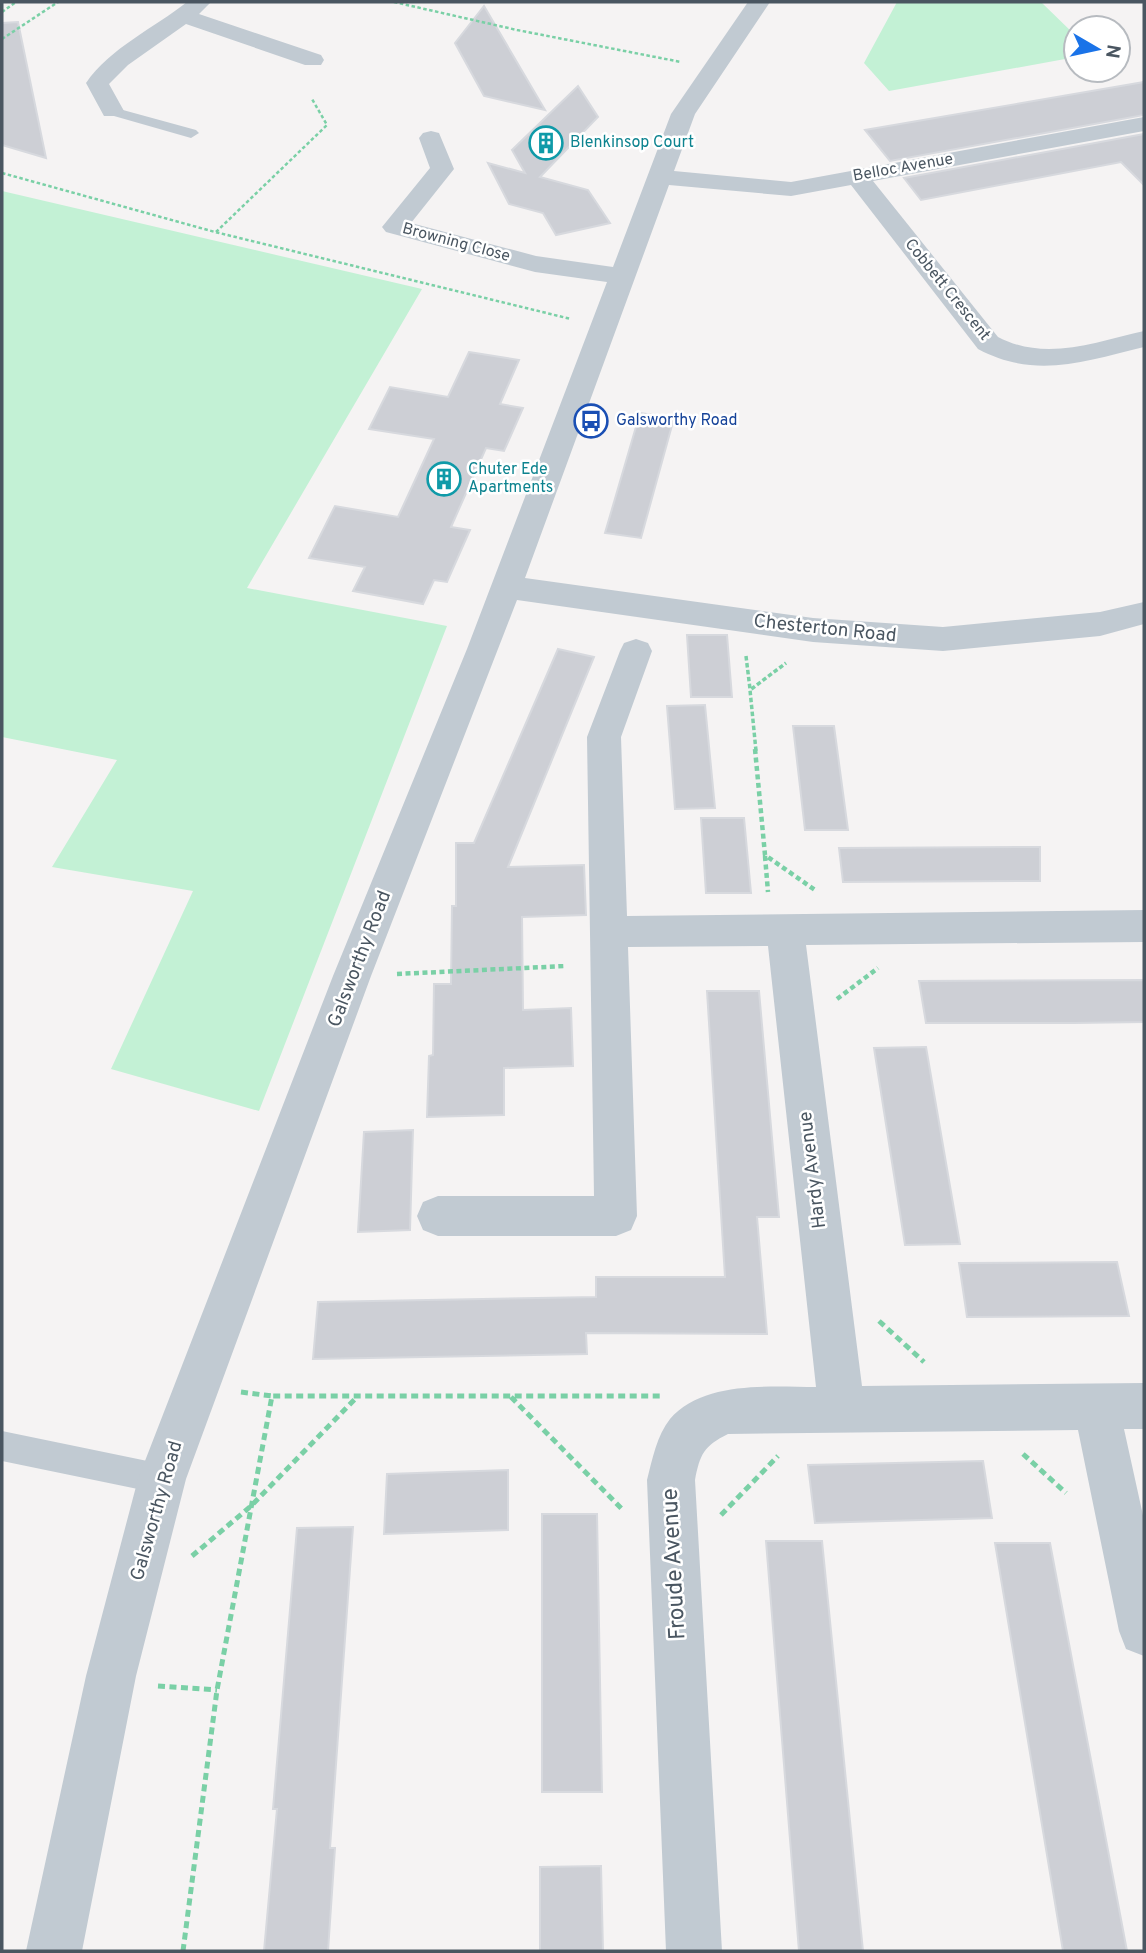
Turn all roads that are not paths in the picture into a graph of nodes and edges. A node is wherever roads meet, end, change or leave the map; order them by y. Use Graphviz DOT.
graph roads {
  1 [pos="759,2"];
  2 [pos="192,9"];
  3 [pos="313,60"];
  4 [pos="112,111"];
  5 [pos="1144,124"];
  6 [pos="191,133"];
  7 [pos="431,138"];
  8 [pos="660,177"];
  9 [pos="857,177"];
  10 [pos="623,276"];
  11 [pos="1144,339"];
  12 [pos="507,587"];
  13 [pos="1144,613"];
  14 [pos="636,651"];
  15 [pos="1144,926"];
  16 [pos="785,930"];
  17 [pos="609,948"];
  18 [pos="438,1216"];
  19 [pos="1144,1406"];
  20 [pos="1096,1407"];
  21 [pos="833,1410"];
  22 [pos="2,1446"];
  23 [pos="162,1479"];
  24 [pos="1144,1631"];
  25 [pos="54,1951"];
  26 [pos="694,1951"];
  1 -- 8 [label="street, Galsworthy Road"];
  2 -- 3 [label="street"];
  2 -- 4 [label="street"];
  4 -- 6 [label="lane"];
  5 -- 9 [label="street, Belloc Avenue"];
  7 -- 10 [label="street, Browning Close"];
  8 -- 9 [label="street, Belloc Avenue"];
  8 -- 10 [label="street, Galsworthy Road"];
  9 -- 11 [label="street, Cobbett Crescent"];
  10 -- 12 [label="street, Galsworthy Road"];
  12 -- 13 [label="street, Chesterton Road"];
  12 -- 23 [label="street, Galsworthy Road"];
  14 -- 17 [label="street"];
  15 -- 16 [label="street"];
  16 -- 17 [label="street"];
  16 -- 21 [label="street, Hardy Avenue"];
  17 -- 18 [label="street"];
  19 -- 20 [label="street, Froude Avenue"];
  20 -- 21 [label="street, Froude Avenue"];
  20 -- 24 [label="street"];
  21 -- 26 [label="street, Froude Avenue"];
  22 -- 23 [label="lane"];
  23 -- 25 [label="street, Galsworthy Road"];
}
